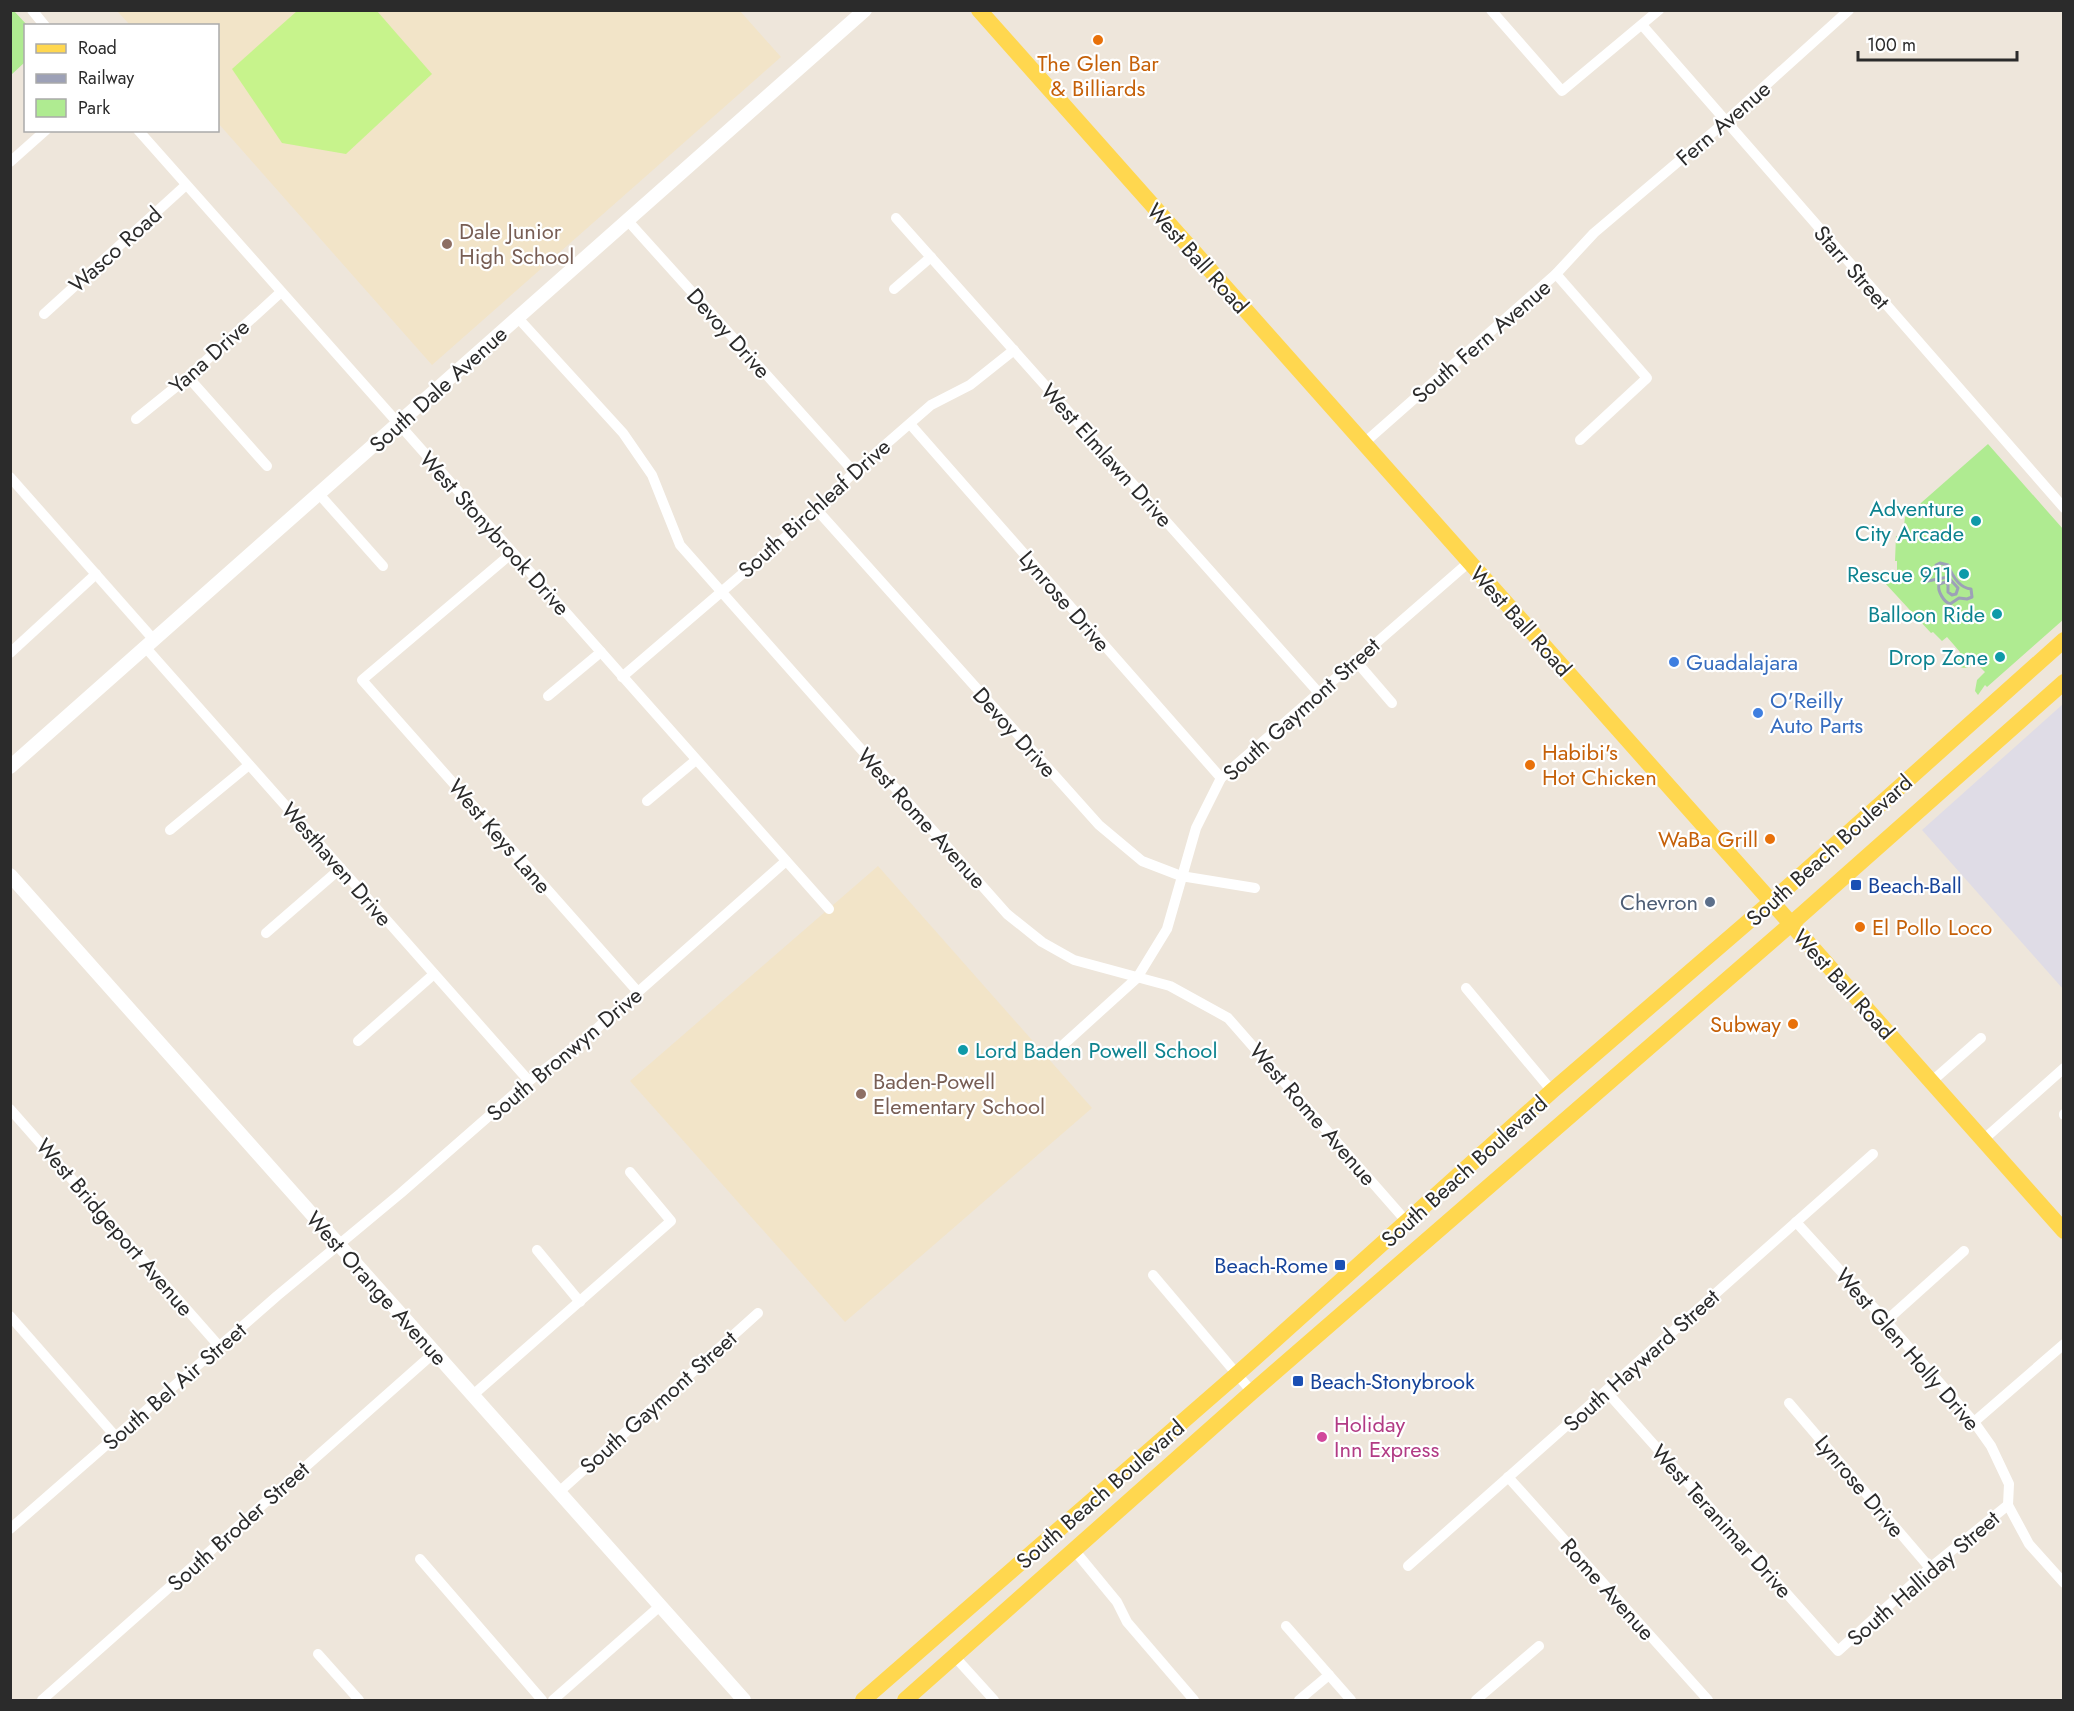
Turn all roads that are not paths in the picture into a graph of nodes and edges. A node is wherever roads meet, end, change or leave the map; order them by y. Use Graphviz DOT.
graph roads {
  1 [pos="32,10"];
  2 [pos="865,10"];
  3 [pos="978,10"];
  4 [pos="1491,10"];
  5 [pos="1659,10"];
  6 [pos="1849,10"];
  7 [pos="43,24"];
  8 [pos="1642,25"];
  9 [pos="1725,122"];
  10 [pos="44,132"];
  11 [pos="140,132"];
  12 [pos="10,162"];
  13 [pos="186,185"];
  14 [pos="896,218"];
  15 [pos="628,221"];
  16 [pos="1594,233"];
  17 [pos="931,257"];
  18 [pos="1556,274"];
  19 [pos="894,289"];
  20 [pos="281,292"];
  21 [pos="44,314"];
  22 [pos="518,318"];
  23 [pos="1014,350"];
  24 [pos="188,377"];
  25 [pos="136,419"];
  26 [pos="910,423"];
  27 [pos="398,424"];
  28 [pos="1580,440"];
  29 [pos="1363,444"];
  30 [pos="267,466"];
  31 [pos="854,472"];
  32 [pos="12,481"];
  33 [pos="319,494"];
  34 [pos="2064,508"];
  35 [pos="817,510"];
  36 [pos="512,552"];
  37 [pos="1468,563"];
  38 [pos="383,566"];
  39 [pos="96,574"];
  40 [pos="720,591"];
  41 [pos="2064,640"];
  42 [pos="150,644"];
  43 [pos="601,652"];
  44 [pos="10,653"];
  45 [pos="1355,660"];
  46 [pos="622,676"];
  47 [pos="2064,682"];
  48 [pos="1318,692"];
  49 [pos="548,696"];
  50 [pos="1392,702"];
  51 [pos="696,760"];
  52 [pos="249,765"];
  53 [pos="10,767"];
  54 [pos="1221,778"];
  55 [pos="647,801"];
  56 [pos="170,831"];
  57 [pos="786,861"];
  58 [pos="341,868"];
  59 [pos="10,875"];
  60 [pos="1181,876"];
  61 [pos="1255,888"];
  62 [pos="1771,902"];
  63 [pos="829,909"];
  64 [pos="1791,924"];
  65 [pos="267,933"];
  66 [pos="434,974"];
  67 [pos="1137,978"];
  68 [pos="1466,988"];
  69 [pos="638,992"];
  70 [pos="1981,1038"];
  71 [pos="358,1041"];
  72 [pos="1052,1055"];
  73 [pos="2064,1068"];
  74 [pos="529,1081"];
  75 [pos="1931,1082"];
  76 [pos="1552,1091"];
  77 [pos="10,1109"];
  78 [pos="1983,1140"];
  79 [pos="1873,1154"];
  80 [pos="630,1172"];
  81 [pos="1407,1222"];
  82 [pos="1796,1222"];
  83 [pos="2064,1231"];
  84 [pos="339,1244"];
  85 [pos="537,1250"];
  86 [pos="1964,1251"];
  87 [pos="1153,1275"];
  88 [pos="580,1302"];
  89 [pos="758,1313"];
  90 [pos="10,1316"];
  91 [pos="1886,1321"];
  92 [pos="2064,1344"];
  93 [pos="219,1346"];
  94 [pos="435,1352"];
  95 [pos="1236,1375"];
  96 [pos="1606,1391"];
  97 [pos="1252,1392"];
  98 [pos="473,1395"];
  99 [pos="1790,1403"];
  100 [pos="1974,1422"];
  101 [pos="116,1437"];
  102 [pos="1509,1477"];
  103 [pos="559,1492"];
  104 [pos="2008,1505"];
  105 [pos="11,1528"];
  106 [pos="1075,1551"];
  107 [pos="420,1559"];
  108 [pos="1408,1566"];
  109 [pos="1930,1569"];
  110 [pos="2064,1583"];
  111 [pos="660,1606"];
  112 [pos="1286,1626"];
  113 [pos="1539,1646"];
  114 [pos="1838,1651"];
  115 [pos="318,1654"];
  116 [pos="956,1657"];
  117 [pos="1329,1675"];
  118 [pos="42,1701"];
  119 [pos="359,1701"];
  120 [pos="542,1701"];
  121 [pos="553,1701"];
  122 [pos="744,1701"];
  123 [pos="863,1701"];
  124 [pos="905,1701"];
  125 [pos="994,1701"];
  126 [pos="1194,1701"];
  127 [pos="1299,1701"];
  128 [pos="1351,1701"];
  129 [pos="1476,1701"];
  130 [pos="1708,1701"];
  1 -- 7 [label="street"];
  2 -- 15 [label="street, South Dale Avenue"];
  3 -- 29 [label="main road, West Ball Road"];
  4 -- 8 [label="street"];
  5 -- 8 [label="street"];
  6 -- 9 [label="street, Fern Avenue"];
  8 -- 9 [label="street, Starr Street"];
  9 -- 16 [label="street, Fern Avenue"];
  9 -- 34 [label="street, Starr Street"];
  10 -- 12 [label="street"];
  11 -- 13 [label="street, West Stonybrook Drive"];
  13 -- 20 [label="street, West Stonybrook Drive"];
  13 -- 21 [label="street, Wasco Road"];
  14 -- 17 [label="street, West Elmlawn Drive"];
  15 -- 22 [label="street, South Dale Avenue"];
  15 -- 31 [label="street, Devoy Drive"];
  16 -- 18 [label="street, South Fern Avenue"];
  17 -- 19 [label="street"];
  17 -- 23 [label="street, West Elmlawn Drive"];
  18 -- 28 [label="street"];
  18 -- 29 [label="street, South Fern Avenue"];
  20 -- 24 [label="street, Yana Drive"];
  20 -- 27 [label="street, West Stonybrook Drive"];
  22 -- 27 [label="street, South Dale Avenue"];
  22 -- 40 [label="street, West Rome Avenue"];
  23 -- 26 [label="street, South Birchleaf Drive"];
  23 -- 48 [label="street, West Elmlawn Drive"];
  24 -- 25 [label="street, Yana Drive"];
  24 -- 30 [label="street"];
  26 -- 31 [label="street, South Birchleaf Drive"];
  26 -- 54 [label="street, Lynrose Drive"];
  27 -- 33 [label="street, South Dale Avenue"];
  27 -- 36 [label="street, West Stonybrook Drive"];
  29 -- 37 [label="main road, West Ball Road"];
  31 -- 35 [label="street, South Birchleaf Drive"];
  32 -- 39 [label="street, Westhaven Drive"];
  33 -- 38 [label="street"];
  33 -- 42 [label="street, South Dale Avenue"];
  35 -- 40 [label="street, South Birchleaf Drive"];
  35 -- 60 [label="street, Devoy Drive"];
  36 -- 43 [label="street, West Stonybrook Drive"];
  36 -- 69 [label="street, West Keys Lane"];
  37 -- 45 [label="street, South Gaymont Street"];
  37 -- 62 [label="main road, West Ball Road"];
  39 -- 42 [label="street, Westhaven Drive"];
  39 -- 44 [label="street"];
  40 -- 46 [label="street, South Birchleaf Drive"];
  40 -- 67 [label="street, West Rome Avenue"];
  41 -- 62 [label="main road, South Beach Boulevard"];
  42 -- 52 [label="street, Westhaven Drive"];
  42 -- 53 [label="street, South Dale Avenue"];
  43 -- 46 [label="street, West Stonybrook Drive"];
  43 -- 49 [label="street"];
  45 -- 48 [label="street, South Gaymont Street"];
  45 -- 50 [label="street"];
  46 -- 51 [label="street, West Stonybrook Drive"];
  47 -- 64 [label="main road, South Beach Boulevard"];
  48 -- 54 [label="street, South Gaymont Street"];
  51 -- 55 [label="street"];
  51 -- 57 [label="street, West Stonybrook Drive"];
  52 -- 56 [label="street"];
  52 -- 58 [label="street, Westhaven Drive"];
  54 -- 60 [label="street, South Gaymont Street"];
  57 -- 63 [label="street, West Stonybrook Drive"];
  57 -- 69 [label="street, South Bronwyn Drive"];
  58 -- 65 [label="street"];
  58 -- 66 [label="street, Westhaven Drive"];
  59 -- 84 [label="street, West Orange Avenue"];
  60 -- 61 [label="street, Devoy Drive"];
  60 -- 67 [label="street, South Gaymont Street"];
  62 -- 64 [label="main road, West Ball Road"];
  62 -- 76 [label="main road, South Beach Boulevard"];
  64 -- 75 [label="main road, West Ball Road"];
  64 -- 97 [label="main road, South Beach Boulevard"];
  66 -- 71 [label="street"];
  66 -- 74 [label="street, Westhaven Drive"];
  67 -- 72 [label="street, South Gaymont Street"];
  67 -- 81 [label="street, West Rome Avenue"];
  68 -- 76 [label="street"];
  69 -- 74 [label="street, South Bronwyn Drive"];
  70 -- 75 [label="street"];
  73 -- 78 [label="street"];
  74 -- 84 [label="street, South Bronwyn Drive"];
  75 -- 78 [label="main road, West Ball Road"];
  76 -- 81 [label="main road, South Beach Boulevard"];
  77 -- 93 [label="street, West Bridgeport Avenue"];
  78 -- 83 [label="main road, West Ball Road"];
  79 -- 82 [label="street, South Hayward Street"];
  80 -- 88 [label="street"];
  81 -- 95 [label="main road, South Beach Boulevard"];
  82 -- 91 [label="street, West Glen Holly Drive"];
  82 -- 96 [label="street, South Hayward Street"];
  84 -- 93 [label="street, South Bel Air Street"];
  84 -- 94 [label="street, West Orange Avenue"];
  85 -- 88 [label="street"];
  86 -- 91 [label="street"];
  87 -- 95 [label="street"];
  88 -- 98 [label="street"];
  89 -- 103 [label="street, South Gaymont Street"];
  90 -- 101 [label="street"];
  91 -- 100 [label="street, West Glen Holly Drive"];
  92 -- 100 [label="street"];
  93 -- 101 [label="street, South Bel Air Street"];
  94 -- 98 [label="street, West Orange Avenue"];
  94 -- 118 [label="street, South Broder Street"];
  95 -- 97 [label="street"];
  95 -- 123 [label="main road, South Beach Boulevard"];
  96 -- 102 [label="street, South Hayward Street"];
  96 -- 114 [label="street, West Teranimar Drive"];
  97 -- 106 [label="main road, South Beach Boulevard"];
  98 -- 103 [label="street, West Orange Avenue"];
  99 -- 109 [label="street, Lynrose Drive"];
  100 -- 104 [label="street, West Glen Holly Drive"];
  101 -- 105 [label="street, South Bel Air Street"];
  102 -- 108 [label="street, South Hayward Street"];
  102 -- 130 [label="street, Rome Avenue"];
  103 -- 111 [label="street, West Orange Avenue"];
  104 -- 109 [label="street, South Halliday Street"];
  104 -- 110 [label="street"];
  106 -- 116 [label="main road, South Beach Boulevard"];
  106 -- 126 [label="street"];
  107 -- 120 [label="street"];
  109 -- 114 [label="street, South Halliday Street"];
  111 -- 121 [label="street"];
  111 -- 122 [label="street, West Orange Avenue"];
  112 -- 117 [label="street"];
  113 -- 129 [label="street"];
  115 -- 119 [label="street"];
  116 -- 124 [label="main road, South Beach Boulevard"];
  116 -- 125 [label="street"];
  117 -- 127 [label="street"];
  117 -- 128 [label="street"];
}
